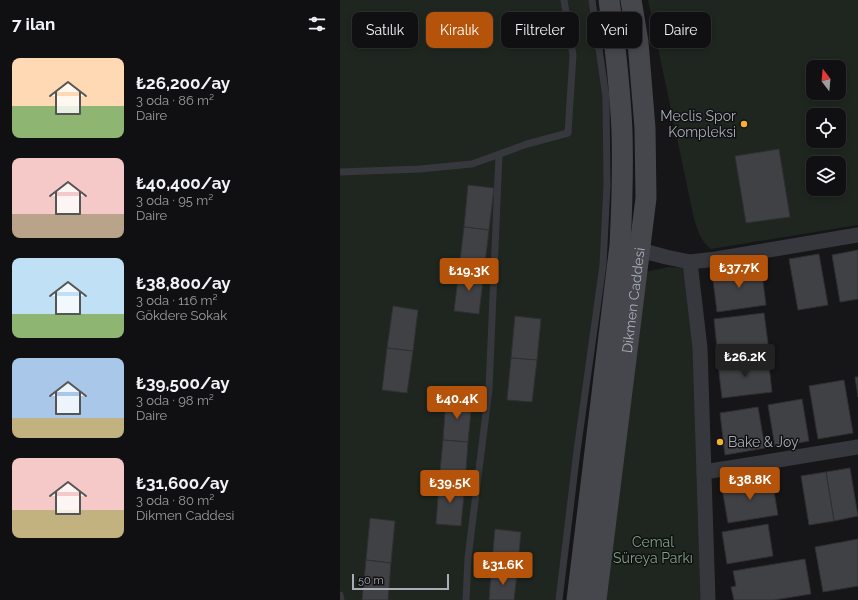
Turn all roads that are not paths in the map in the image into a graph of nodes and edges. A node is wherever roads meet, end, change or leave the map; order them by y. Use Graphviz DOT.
graph roads {
  1 [pos="564,0"];
  2 [pos="592,0"];
  3 [pos="609,0"];
  4 [pos="631,0"];
  5 [pos="499,155"];
  6 [pos="340,172"];
  7 [pos="858,235"];
  8 [pos="620,245"];
  9 [pos="640,250"];
  10 [pos="690,262"];
  11 [pos="858,447"];
  12 [pos="704,472"];
  13 [pos="340,595"];
  14 [pos="341,600"];
  15 [pos="466,600"];
  16 [pos="558,600"];
  17 [pos="577,600"];
  18 [pos="596,600"];
  19 [pos="708,600"];
  1 -- 5 [label="lane"];
  2 -- 16 [label="lane"];
  3 -- 8 [label="main road, Dikmen Caddesi"];
  4 -- 9 [label="main road, Dikmen Caddesi"];
  5 -- 6 [label="lane"];
  5 -- 15 [label="lane"];
  7 -- 10 [label="street"];
  8 -- 9 [label="main road"];
  8 -- 17 [label="main road, Dikmen Caddesi"];
  9 -- 10 [label="street"];
  9 -- 18 [label="main road, Dikmen Caddesi"];
  10 -- 12 [label="street"];
  11 -- 12 [label="street"];
  12 -- 19 [label="street"];
  13 -- 14 [label="lane"];
}
